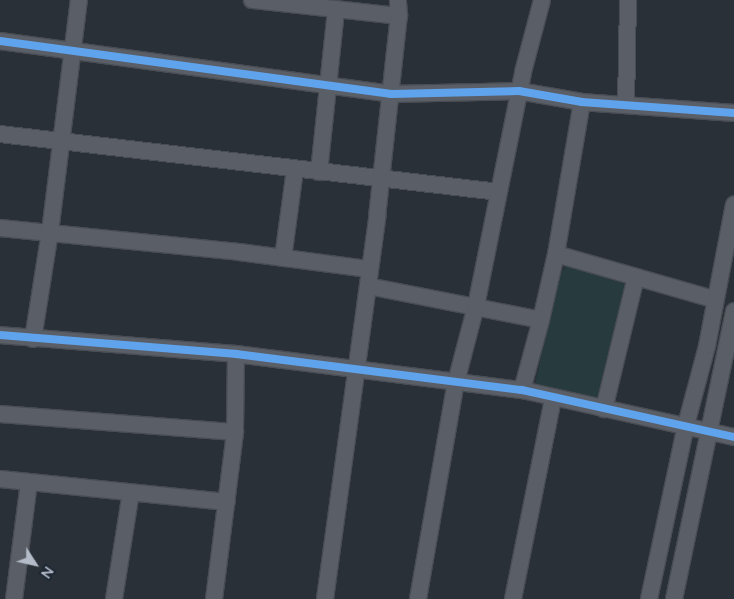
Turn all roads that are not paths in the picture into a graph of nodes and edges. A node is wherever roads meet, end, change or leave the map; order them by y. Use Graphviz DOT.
graph roads {
  1 [pos="79,0"];
  2 [pos="252,0"];
  3 [pos="542,0"];
  4 [pos="628,0"];
  5 [pos="283,2"];
  6 [pos="399,8"];
  7 [pos="336,9"];
  8 [pos="0,41"];
  9 [pos="72,51"];
  10 [pos="328,85"];
  11 [pos="519,91"];
  12 [pos="391,94"];
  13 [pos="582,102"];
  14 [pos="626,105"];
  15 [pos="734,113"];
  16 [pos="0,134"];
  17 [pos="62,141"];
  18 [pos="295,169"];
  19 [pos="319,172"];
  20 [pos="381,180"];
  21 [pos="499,192"];
  22 [pos="734,205"];
  23 [pos="0,228"];
  24 [pos="50,232"];
  25 [pos="556,254"];
  26 [pos="283,258"];
  27 [pos="370,269"];
  28 [pos="636,277"];
  29 [pos="368,286"];
  30 [pos="716,300"];
  31 [pos="476,306"];
  32 [pos="734,311"];
  33 [pos="541,320"];
  34 [pos="0,335"];
  35 [pos="33,339"];
  36 [pos="236,354"];
  37 [pos="357,369"];
  38 [pos="456,382"];
  39 [pos="522,390"];
  40 [pos="552,398"];
  41 [pos="604,410"];
  42 [pos="0,414"];
  43 [pos="686,425"];
  44 [pos="709,431"];
  45 [pos="235,432"];
  46 [pos="734,437"];
  47 [pos="0,479"];
  48 [pos="28,482"];
  49 [pos="131,492"];
  50 [pos="227,502"];
  51 [pos="14,599"];
  52 [pos="114,599"];
  53 [pos="214,599"];
  54 [pos="325,599"];
  55 [pos="418,599"];
  56 [pos="512,599"];
  57 [pos="649,599"];
  58 [pos="674,599"];
  1 -- 9 [label="street"];
  2 -- 5 [label="street"];
  3 -- 11 [label="street"];
  4 -- 14 [label="street"];
  5 -- 7 [label="street"];
  6 -- 7 [label="street"];
  6 -- 12 [label="street"];
  7 -- 10 [label="street"];
  8 -- 9 [label="street"];
  9 -- 10 [label="street"];
  9 -- 17 [label="street"];
  10 -- 12 [label="street"];
  10 -- 19 [label="street"];
  11 -- 12 [label="street"];
  11 -- 13 [label="street"];
  11 -- 21 [label="street"];
  12 -- 20 [label="street"];
  13 -- 14 [label="street"];
  13 -- 25 [label="street"];
  14 -- 15 [label="street"];
  16 -- 17 [label="street"];
  17 -- 18 [label="street"];
  17 -- 24 [label="street"];
  18 -- 19 [label="street"];
  18 -- 26 [label="street"];
  19 -- 20 [label="street"];
  20 -- 21 [label="street"];
  20 -- 27 [label="street"];
  21 -- 31 [label="street"];
  22 -- 30 [label="street"];
  23 -- 24 [label="street"];
  24 -- 26 [label="street"];
  24 -- 35 [label="street"];
  25 -- 28 [label="street"];
  25 -- 33 [label="street"];
  26 -- 27 [label="street"];
  27 -- 29 [label="street"];
  28 -- 30 [label="street"];
  28 -- 41 [label="street"];
  29 -- 31 [label="street"];
  29 -- 37 [label="street"];
  30 -- 43 [label="street"];
  31 -- 33 [label="street"];
  31 -- 38 [label="street"];
  32 -- 44 [label="street"];
  33 -- 39 [label="street"];
  34 -- 35 [label="street"];
  35 -- 36 [label="street"];
  36 -- 37 [label="street"];
  36 -- 45 [label="street"];
  37 -- 38 [label="street"];
  37 -- 54 [label="street"];
  38 -- 39 [label="street"];
  38 -- 55 [label="street"];
  39 -- 40 [label="street"];
  40 -- 41 [label="street"];
  40 -- 56 [label="street"];
  41 -- 43 [label="street"];
  42 -- 45 [label="street"];
  43 -- 44 [label="street"];
  43 -- 57 [label="street"];
  44 -- 46 [label="street"];
  44 -- 58 [label="street"];
  45 -- 50 [label="street"];
  47 -- 48 [label="street"];
  48 -- 49 [label="street"];
  48 -- 51 [label="street"];
  49 -- 50 [label="street"];
  49 -- 52 [label="street"];
  50 -- 53 [label="street"];
}
